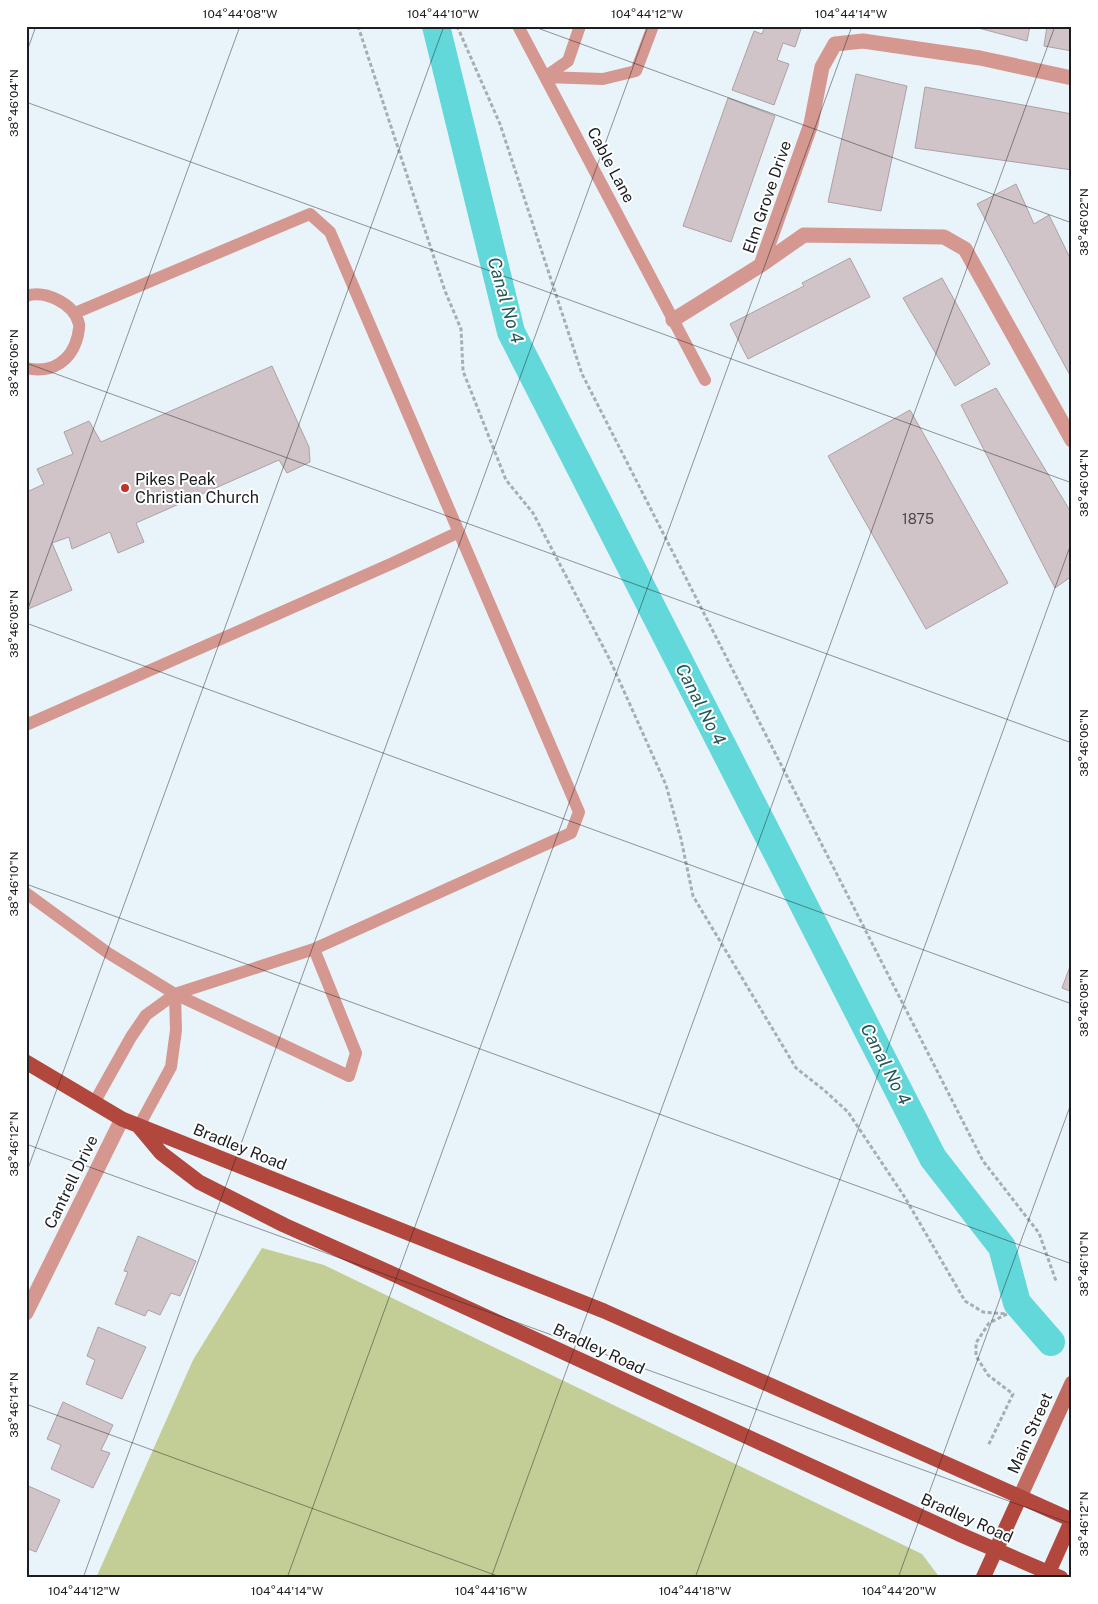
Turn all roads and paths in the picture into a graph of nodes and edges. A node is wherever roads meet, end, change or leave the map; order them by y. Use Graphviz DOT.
graph roads {
  1 [pos="358,26"];
  2 [pos="457,26"];
  3 [pos="518,26"];
  4 [pos="580,26"];
  5 [pos="653,26"];
  6 [pos="545,77"];
  7 [pos="1072,78"];
  8 [pos="761,265"];
  9 [pos="26,296"];
  10 [pos="74,313"];
  11 [pos="673,320"];
  12 [pos="26,368"];
  13 [pos="705,380"];
  14 [pos="1072,440"];
  15 [pos="459,532"];
  16 [pos="26,725"];
  17 [pos="26,894"];
  18 [pos="314,950"];
  19 [pos="175,994"];
  20 [pos="26,1062"];
  21 [pos="94,1103"];
  22 [pos="122,1120"];
  23 [pos="139,1126"];
  24 [pos="1056,1282"];
  25 [pos="26,1314"];
  26 [pos="1072,1383"];
  27 [pos="988,1446"];
  28 [pos="1020,1498"];
  29 [pos="1072,1520"];
  30 [pos="996,1551"];
  31 [pos="1052,1576"];
  32 [pos="983,1578"];
  1 -- 27 [label="path"];
  2 -- 24 [label="path"];
  3 -- 6 [label="lane, Cable Lane"];
  4 -- 6 [label="lane"];
  5 -- 6 [label="lane"];
  6 -- 11 [label="lane, Cable Lane"];
  7 -- 8 [label="street, Elm Grove Drive"];
  8 -- 11 [label="street"];
  8 -- 14 [label="street, Elm Grove Drive"];
  9 -- 10 [label="lane"];
  10 -- 12 [label="lane"];
  10 -- 15 [label="lane"];
  11 -- 13 [label="lane, Cable Lane"];
  15 -- 16 [label="lane"];
  15 -- 18 [label="lane"];
  17 -- 19 [label="lane"];
  18 -- 19 [label="lane"];
  18 -- 19 [label="lane"];
  19 -- 21 [label="lane"];
  19 -- 23 [label="lane"];
  20 -- 21 [label="main road, Bradley Road"];
  21 -- 22 [label="main road, Bradley Road"];
  22 -- 23 [label="main road, Bradley Road"];
  22 -- 25 [label="street, Cantrell Drive"];
  23 -- 28 [label="main road, Bradley Road"];
  23 -- 30 [label="main road, Bradley Road"];
  26 -- 28 [label="main road, Main Street"];
  28 -- 29 [label="main road, Bradley Road"];
  28 -- 30 [label="main road"];
  29 -- 31 [label="main road"];
  30 -- 31 [label="main road, Bradley Road"];
  30 -- 32 [label="main road"];
}
